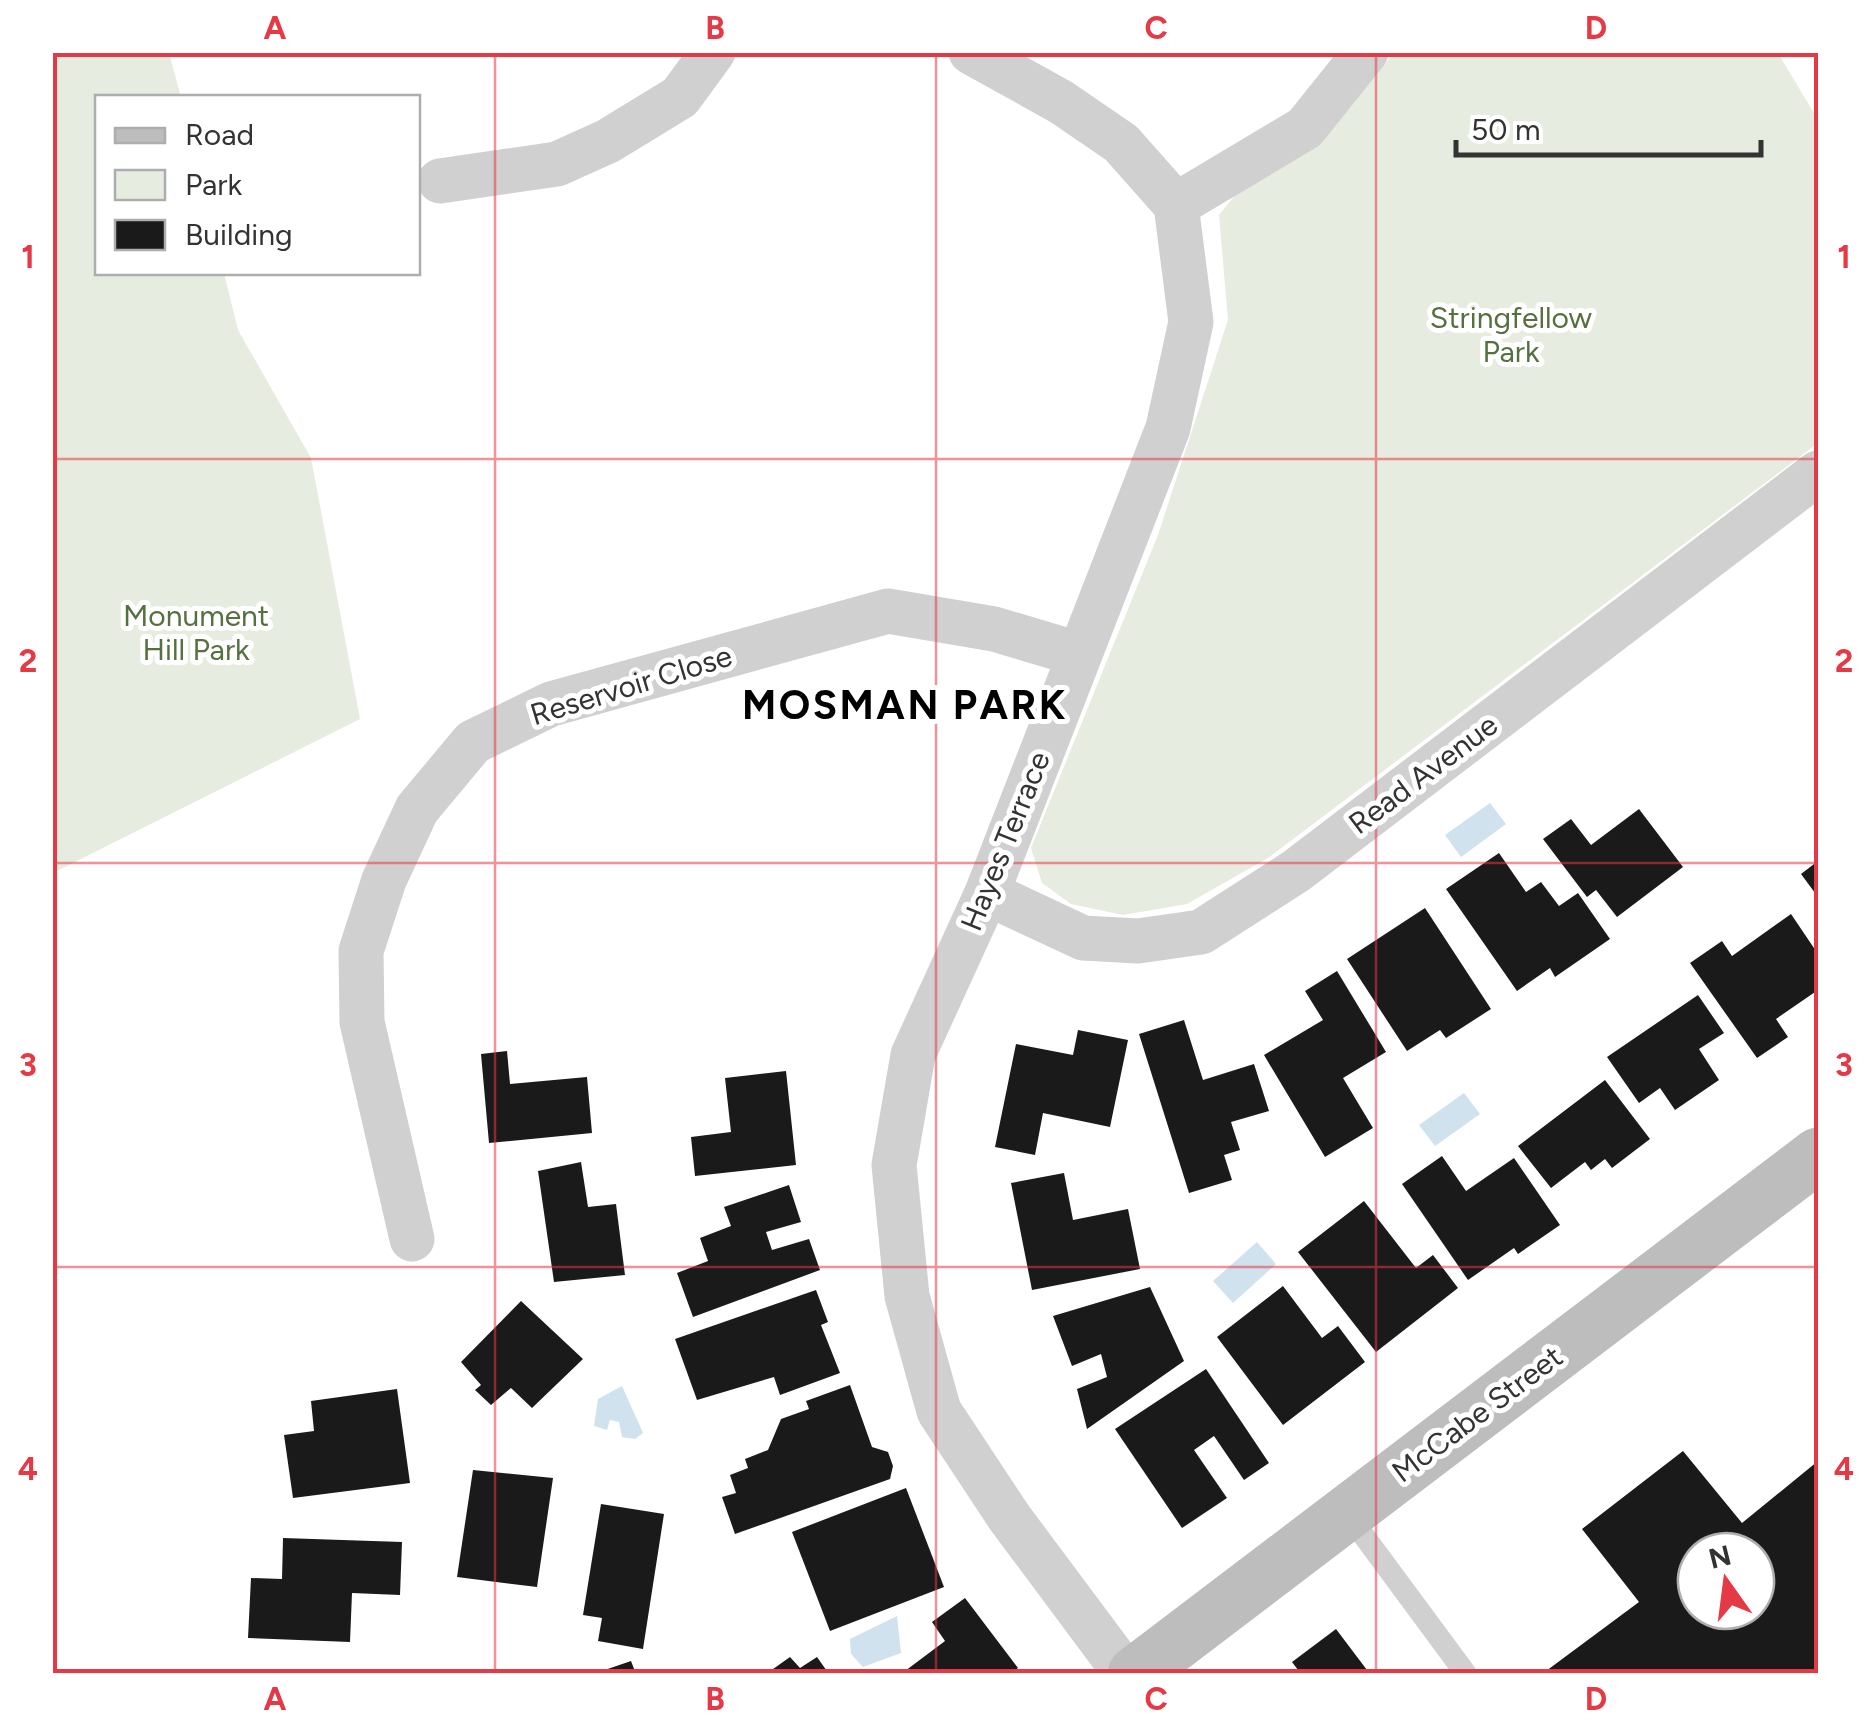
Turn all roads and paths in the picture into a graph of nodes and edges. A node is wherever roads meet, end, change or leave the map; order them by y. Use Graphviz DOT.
graph roads {
  1 [pos="713,52"];
  2 [pos="971,52"];
  3 [pos="1366,52"];
  4 [pos="440,181"];
  5 [pos="1176,204"];
  6 [pos="1818,473"];
  7 [pos="1078,654"];
  8 [pos="987,893"];
  9 [pos="1818,1155"];
  10 [pos="412,1239"];
  11 [pos="1347,1513"];
  12 [pos="1126,1674"];
  13 [pos="1136,1674"];
  14 [pos="1466,1674"];
  1 -- 4 [label="street"];
  2 -- 5 [label="street"];
  3 -- 5 [label="street"];
  5 -- 7 [label="street, Hayes Terrace"];
  6 -- 8 [label="street, Read Avenue"];
  7 -- 8 [label="street, Hayes Terrace"];
  7 -- 10 [label="street, Reservoir Close"];
  8 -- 12 [label="street, Hayes Terrace"];
  9 -- 11 [label="street, McCabe Street"];
  11 -- 13 [label="street, McCabe Street"];
  11 -- 14 [label="lane"];
}
